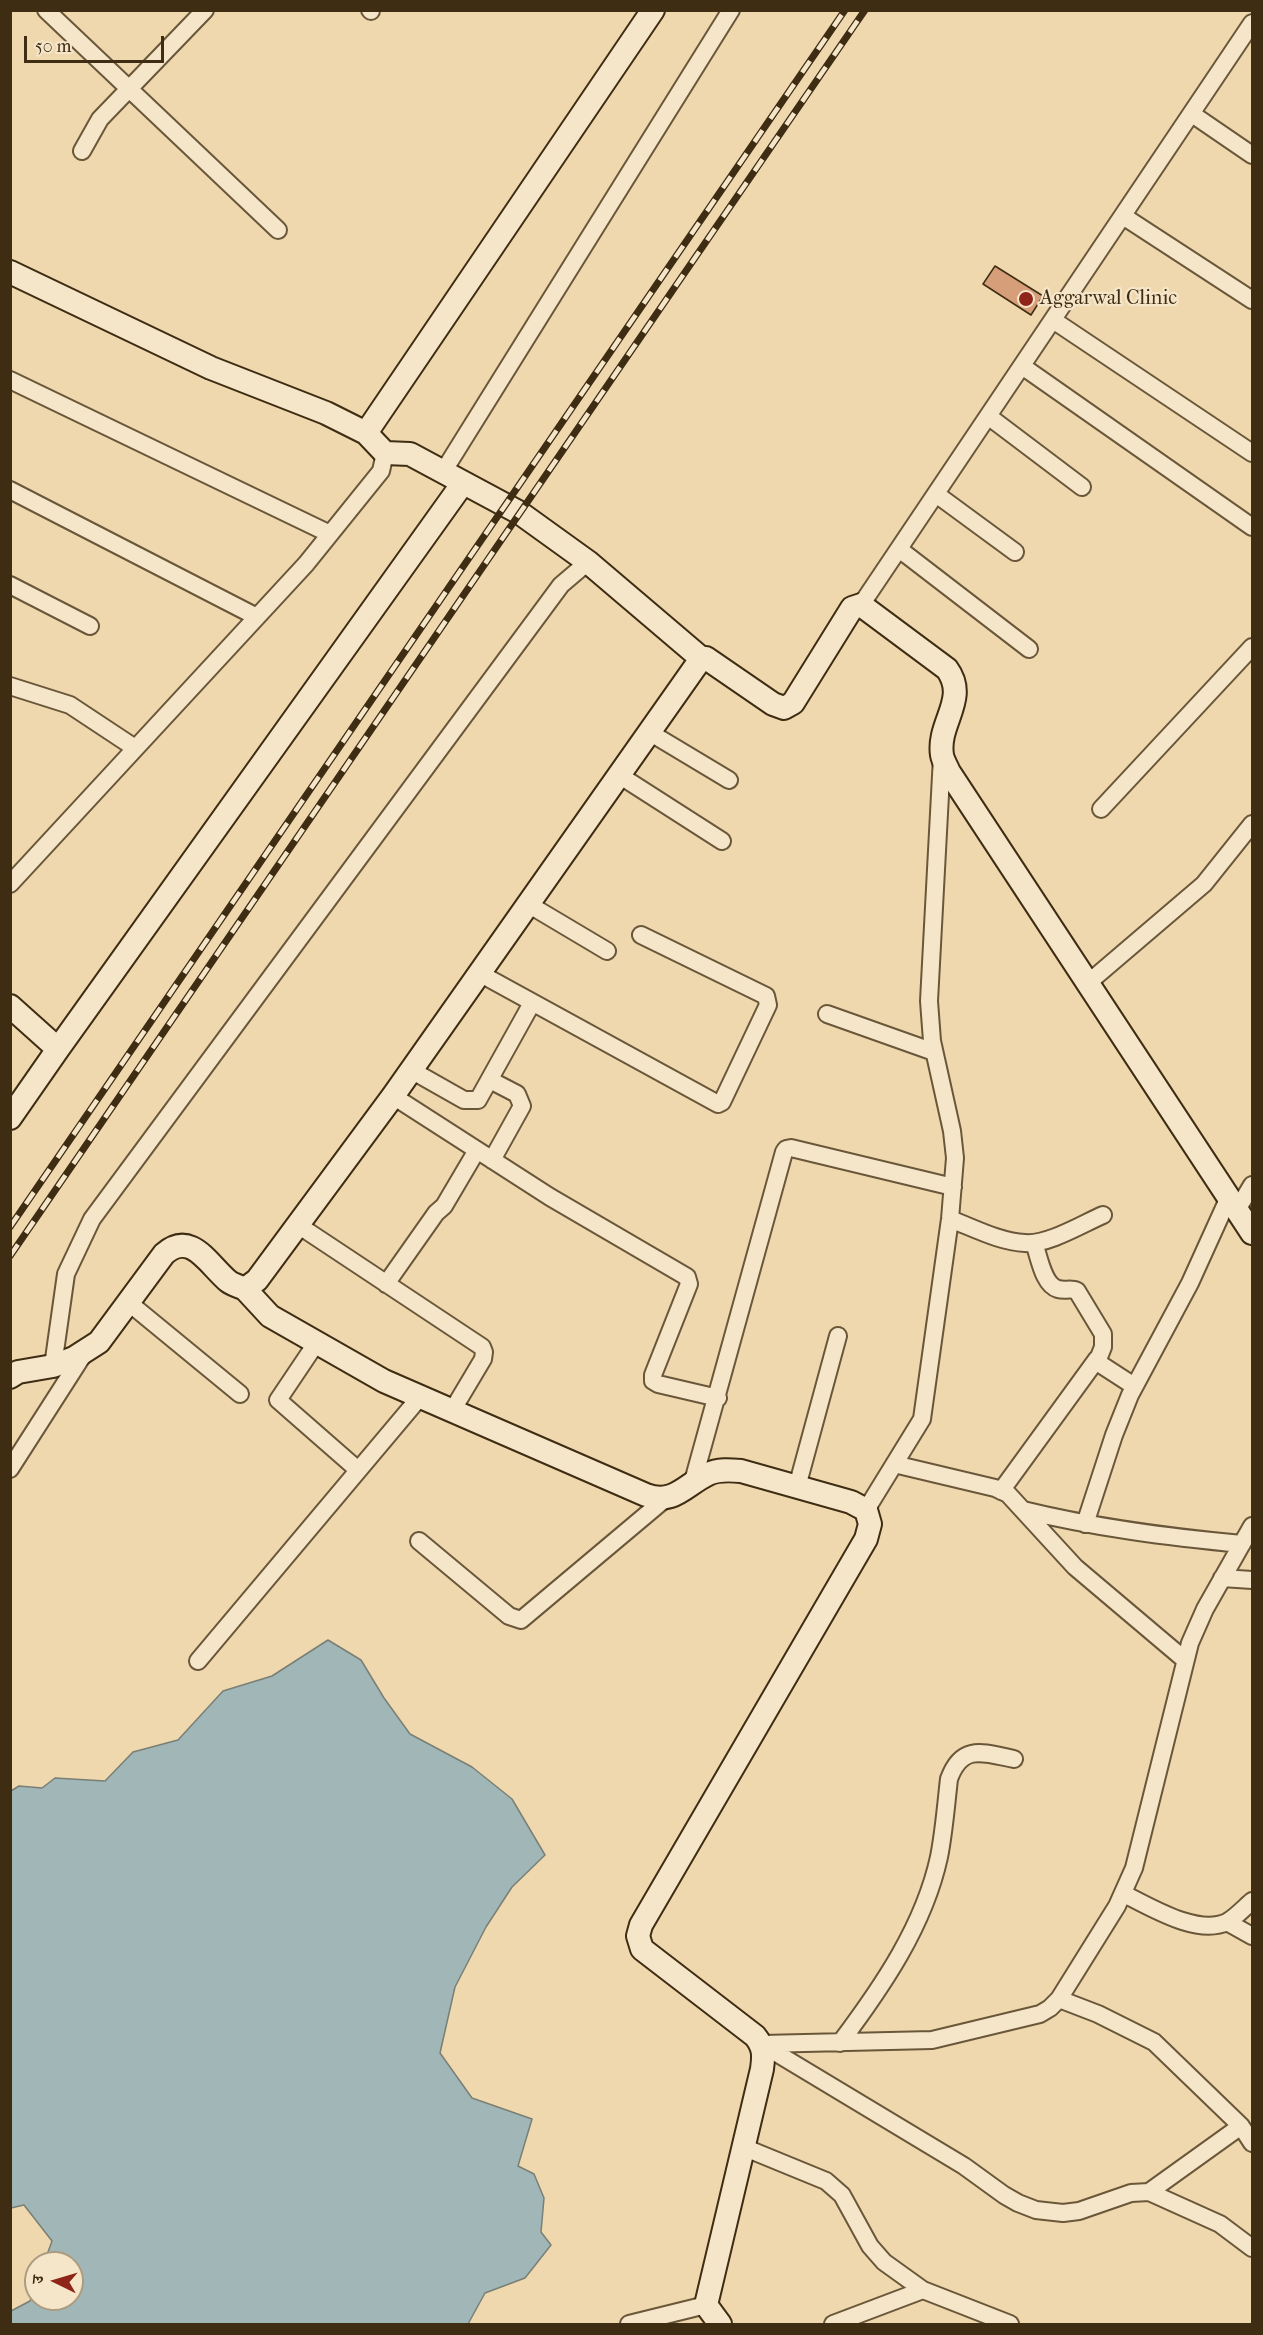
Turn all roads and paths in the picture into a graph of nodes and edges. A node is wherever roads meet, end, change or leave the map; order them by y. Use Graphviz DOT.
graph roads {
  1 [pos="46,10"];
  2 [pos="205,10"];
  3 [pos="652,10"];
  4 [pos="731,10"];
  5 [pos="1252,23"];
  6 [pos="131,89"];
  7 [pos="1192,114"];
  8 [pos="82,150"];
  9 [pos="1252,155"];
  10 [pos="1123,216"];
  11 [pos="278,230"];
  12 [pos="10,272"];
  13 [pos="1252,300"];
  14 [pos="1053,320"];
  15 [pos="1022,366"];
  16 [pos="10,380"];
  17 [pos="988,416"];
  18 [pos="366,433"];
  19 [pos="385,453"];
  20 [pos="1252,453"];
  21 [pos="443,472"];
  22 [pos="463,483"];
  23 [pos="1082,487"];
  24 [pos="10,490"];
  25 [pos="936,494"];
  26 [pos="1252,527"];
  27 [pos="330,534"];
  28 [pos="899,549"];
  29 [pos="1015,552"];
  30 [pos="588,562"];
  31 [pos="10,585"];
  32 [pos="861,605"];
  33 [pos="257,617"];
  34 [pos="90,626"];
  35 [pos="1252,647"];
  36 [pos="1029,649"];
  37 [pos="702,659"];
  38 [pos="10,686"];
  39 [pos="649,732"];
  40 [pos="135,748"];
  41 [pos="942,756"];
  42 [pos="619,775"];
  43 [pos="729,780"];
  44 [pos="1101,810"];
  45 [pos="1252,824"];
  46 [pos="722,841"];
  47 [pos="10,884"];
  48 [pos="528,904"];
  49 [pos="641,935"];
  50 [pos="607,951"];
  51 [pos="479,973"];
  52 [pos="1088,983"];
  53 [pos="532,1003"];
  54 [pos="10,1006"];
  55 [pos="827,1014"];
  56 [pos="58,1049"];
  57 [pos="934,1052"];
  58 [pos="411,1070"];
  59 [pos="490,1080"];
  60 [pos="393,1096"];
  61 [pos="10,1118"];
  62 [pos="477,1150"];
  63 [pos="492,1160"];
  64 [pos="1252,1185"];
  65 [pos="953,1187"];
  66 [pos="1233,1204"];
  67 [pos="1103,1215"];
  68 [pos="950,1219"];
  69 [pos="298,1225"];
  70 [pos="1252,1233"];
  71 [pos="1034,1243"];
  72 [pos="386,1284"];
  73 [pos="245,1289"];
  74 [pos="128,1302"];
  75 [pos="838,1336"];
  76 [pos="317,1342"];
  77 [pos="85,1353"];
  78 [pos="1097,1359"];
  79 [pos="53,1366"];
  80 [pos="10,1377"];
  81 [pos="1134,1386"];
  82 [pos="240,1394"];
  83 [pos="420,1397"];
  84 [pos="718,1398"];
  85 [pos="452,1411"];
  86 [pos="894,1464"];
  87 [pos="10,1469"];
  88 [pos="358,1470"];
  89 [pos="692,1485"];
  90 [pos="797,1487"];
  91 [pos="1001,1491"];
  92 [pos="665,1499"];
  93 [pos="866,1510"];
  94 [pos="1023,1510"];
  95 [pos="1085,1524"];
  96 [pos="1252,1526"];
  97 [pos="419,1541"];
  98 [pos="1242,1544"];
  99 [pos="1222,1578"];
  100 [pos="1252,1580"];
  101 [pos="1185,1660"];
  102 [pos="198,1661"];
  103 [pos="1014,1760"];
  104 [pos="1124,1894"];
  105 [pos="1252,1900"];
  106 [pos="1227,1922"];
  107 [pos="1252,1936"];
  108 [pos="1059,1999"];
  109 [pos="840,2043"];
  110 [pos="762,2044"];
  111 [pos="1241,2126"];
  112 [pos="1252,2143"];
  113 [pos="743,2147"];
  114 [pos="1149,2192"];
  115 [pos="1252,2248"];
  116 [pos="923,2290"];
  117 [pos="706,2305"];
  118 [pos="629,2325"];
  119 [pos="720,2325"];
  120 [pos="833,2325"];
  121 [pos="1010,2325"];
  1 -- 6 [label="street"];
  2 -- 6 [label="street"];
  3 -- 18 [label="main road"];
  4 -- 21 [label="street"];
  5 -- 7 [label="street"];
  6 -- 8 [label="street"];
  6 -- 11 [label="street"];
  7 -- 9 [label="street"];
  7 -- 10 [label="street"];
  10 -- 13 [label="street"];
  10 -- 14 [label="street"];
  12 -- 18 [label="main road"];
  14 -- 15 [label="street"];
  14 -- 20 [label="street"];
  15 -- 17 [label="street"];
  15 -- 26 [label="street"];
  16 -- 27 [label="street"];
  17 -- 23 [label="street"];
  17 -- 25 [label="street"];
  18 -- 19 [label="main road"];
  19 -- 21 [label="main road"];
  19 -- 27 [label="street"];
  21 -- 22 [label="main road"];
  22 -- 30 [label="main road"];
  22 -- 56 [label="main road"];
  24 -- 33 [label="street"];
  25 -- 28 [label="street"];
  25 -- 29 [label="street"];
  27 -- 33 [label="street"];
  28 -- 32 [label="street"];
  28 -- 36 [label="street"];
  30 -- 37 [label="main road"];
  30 -- 79 [label="street"];
  31 -- 34 [label="street"];
  32 -- 37 [label="main road"];
  32 -- 41 [label="main road"];
  33 -- 40 [label="street"];
  35 -- 44 [label="street"];
  37 -- 39 [label="main road"];
  38 -- 40 [label="street"];
  39 -- 42 [label="main road"];
  39 -- 43 [label="street"];
  40 -- 47 [label="street"];
  41 -- 52 [label="main road"];
  41 -- 57 [label="street"];
  42 -- 46 [label="street"];
  42 -- 48 [label="main road"];
  45 -- 52 [label="street"];
  48 -- 50 [label="street"];
  48 -- 51 [label="main road"];
  49 -- 53 [label="street"];
  51 -- 53 [label="street"];
  51 -- 58 [label="main road"];
  52 -- 66 [label="main road"];
  53 -- 59 [label="street"];
  54 -- 56 [label="main road"];
  55 -- 57 [label="street"];
  56 -- 61 [label="main road"];
  57 -- 65 [label="street"];
  58 -- 59 [label="street"];
  58 -- 60 [label="main road"];
  59 -- 63 [label="street"];
  60 -- 62 [label="street"];
  60 -- 69 [label="main road"];
  62 -- 63 [label="street"];
  62 -- 72 [label="street"];
  63 -- 84 [label="street"];
  64 -- 66 [label="street"];
  65 -- 68 [label="street"];
  65 -- 84 [label="street"];
  66 -- 70 [label="main road"];
  66 -- 81 [label="street"];
  67 -- 71 [label="street"];
  68 -- 71 [label="street"];
  68 -- 86 [label="street"];
  69 -- 72 [label="street"];
  69 -- 73 [label="main road"];
  71 -- 78 [label="street"];
  72 -- 85 [label="street"];
  73 -- 74 [label="main road"];
  73 -- 76 [label="main road"];
  74 -- 77 [label="main road"];
  74 -- 82 [label="street"];
  75 -- 90 [label="street"];
  76 -- 83 [label="main road"];
  76 -- 88 [label="street"];
  77 -- 79 [label="main road"];
  77 -- 87 [label="street"];
  78 -- 81 [label="street"];
  78 -- 91 [label="street"];
  79 -- 80 [label="main road"];
  81 -- 95 [label="street"];
  83 -- 85 [label="main road"];
  83 -- 88 [label="street"];
  84 -- 89 [label="street"];
  85 -- 92 [label="main road"];
  86 -- 91 [label="street"];
  86 -- 93 [label="street"];
  88 -- 102 [label="street"];
  89 -- 90 [label="main road"];
  89 -- 92 [label="main road"];
  90 -- 93 [label="main road"];
  91 -- 94 [label="street"];
  92 -- 97 [label="street"];
  93 -- 110 [label="main road"];
  94 -- 95 [label="street"];
  94 -- 101 [label="street"];
  95 -- 98 [label="street"];
  96 -- 98 [label="street"];
  98 -- 99 [label="street"];
  99 -- 100 [label="street"];
  99 -- 101 [label="street"];
  101 -- 104 [label="street"];
  103 -- 109 [label="street"];
  104 -- 106 [label="street"];
  104 -- 108 [label="street"];
  105 -- 106 [label="street"];
  106 -- 107 [label="street"];
  108 -- 109 [label="street"];
  108 -- 111 [label="street"];
  109 -- 110 [label="street"];
  110 -- 113 [label="main road"];
  110 -- 114 [label="street"];
  111 -- 112 [label="street"];
  111 -- 114 [label="street"];
  113 -- 116 [label="street"];
  113 -- 117 [label="main road"];
  114 -- 115 [label="street"];
  116 -- 120 [label="street"];
  116 -- 121 [label="street"];
  117 -- 118 [label="street"];
  117 -- 119 [label="main road"];
}
